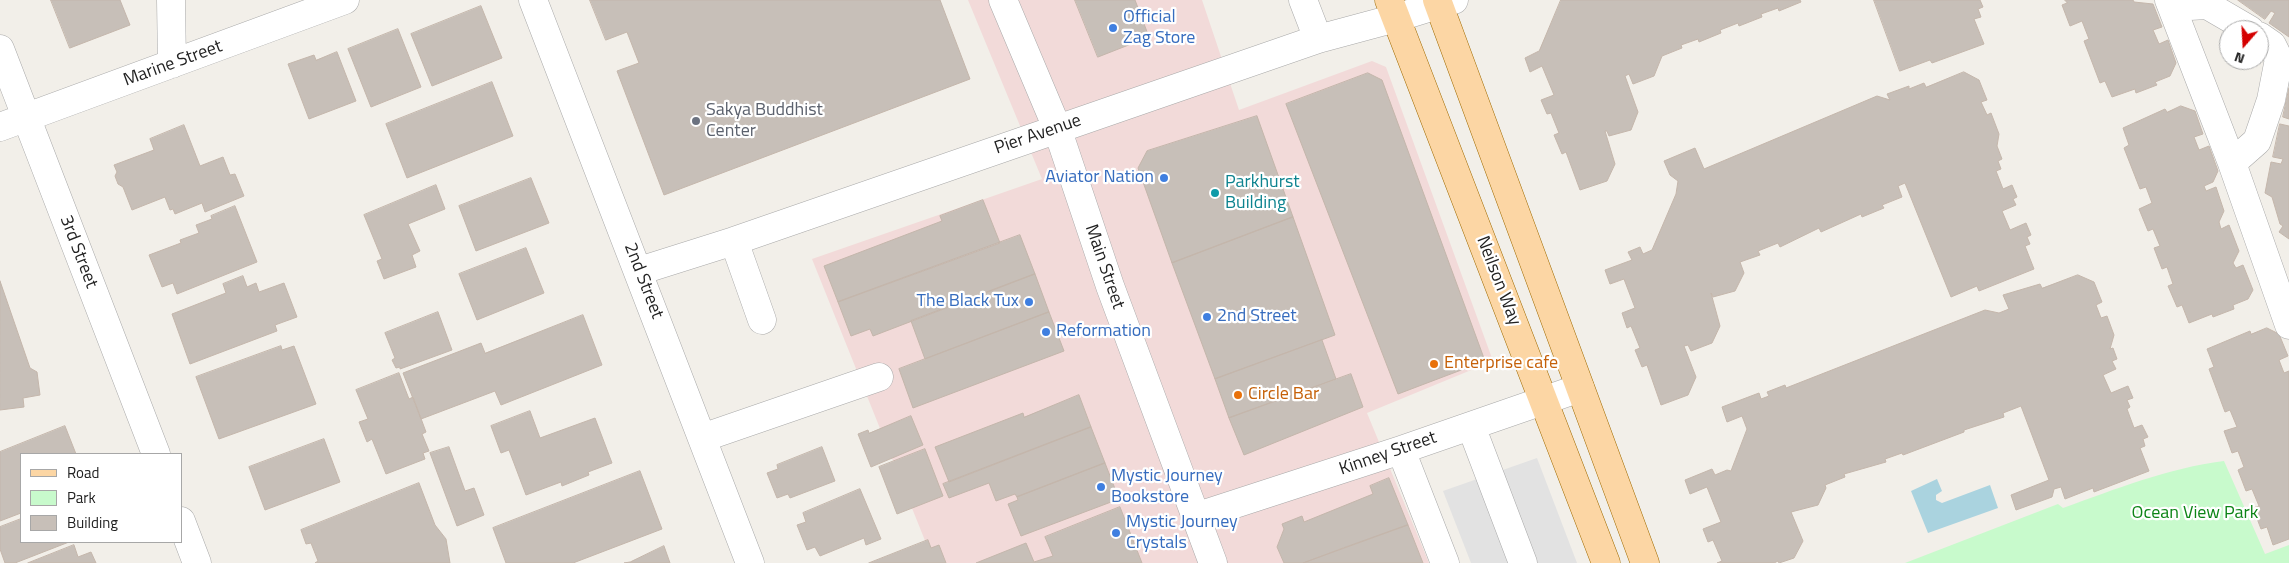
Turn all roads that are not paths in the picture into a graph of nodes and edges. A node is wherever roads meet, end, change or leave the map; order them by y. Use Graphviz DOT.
graph roads {
  1 [pos="170,0"];
  2 [pos="533,0"];
  3 [pos="1003,0"];
  4 [pos="1303,0"];
  5 [pos="335,2"];
  6 [pos="1443,2"];
  7 [pos="2170,4"];
  8 [pos="1392,9"];
  9 [pos="2233,20"];
  10 [pos="1318,39"];
  11 [pos="2269,43"];
  12 [pos="0,49"];
  13 [pos="172,64"];
  14 [pos="26,117"];
  15 [pos="0,127"];
  16 [pos="1057,128"];
  17 [pos="2232,164"];
  18 [pos="734,241"];
  19 [pos="639,271"];
  20 [pos="2280,278"];
  21 [pos="762,320"];
  22 [pos="2289,325"];
  23 [pos="879,377"];
  24 [pos="1580,388"];
  25 [pos="1543,399"];
  26 [pos="1471,426"];
  27 [pos="702,438"];
  28 [pos="1401,450"];
  29 [pos="156,453"];
  30 [pos="1195,517"];
  31 [pos="182,524"];
  32 [pos="197,563"];
  33 [pos="750,563"];
  34 [pos="1213,563"];
  35 [pos="1445,563"];
  36 [pos="1523,563"];
  37 [pos="1606,563"];
  38 [pos="1645,563"];
  1 -- 13 [label="street"];
  2 -- 19 [label="street, 2nd Street"];
  3 -- 16 [label="street, Main Street"];
  4 -- 10 [label="street"];
  5 -- 13 [label="street, Marine Street"];
  6 -- 8 [label="street, Pier Avenue"];
  6 -- 24 [label="main road"];
  7 -- 9 [label="street"];
  7 -- 17 [label="street"];
  8 -- 10 [label="street, Pier Avenue"];
  8 -- 25 [label="main road, Neilson Way"];
  10 -- 16 [label="street, Pier Avenue"];
  11 -- 17 [label="street"];
  12 -- 14 [label="street, 3rd Street"];
  13 -- 14 [label="street, Marine Street"];
  14 -- 15 [label="street, Marine Street"];
  14 -- 29 [label="street, 3rd Street"];
  16 -- 18 [label="street, Pier Avenue"];
  16 -- 30 [label="street, Main Street"];
  17 -- 20 [label="street"];
  18 -- 19 [label="street, Pier Avenue"];
  18 -- 21 [label="street"];
  19 -- 27 [label="street, 2nd Street"];
  20 -- 22 [label="street"];
  23 -- 27 [label="street"];
  24 -- 25 [label="street, Kinney Street"];
  24 -- 38 [label="main road"];
  25 -- 26 [label="street, Kinney Street"];
  25 -- 37 [label="main road, Neilson Way"];
  26 -- 28 [label="street, Kinney Street"];
  26 -- 36 [label="street"];
  27 -- 33 [label="street, 2nd Street"];
  28 -- 30 [label="street, Kinney Street"];
  28 -- 35 [label="street"];
  30 -- 34 [label="street, Main Street"];
  31 -- 32 [label="street"];
}
